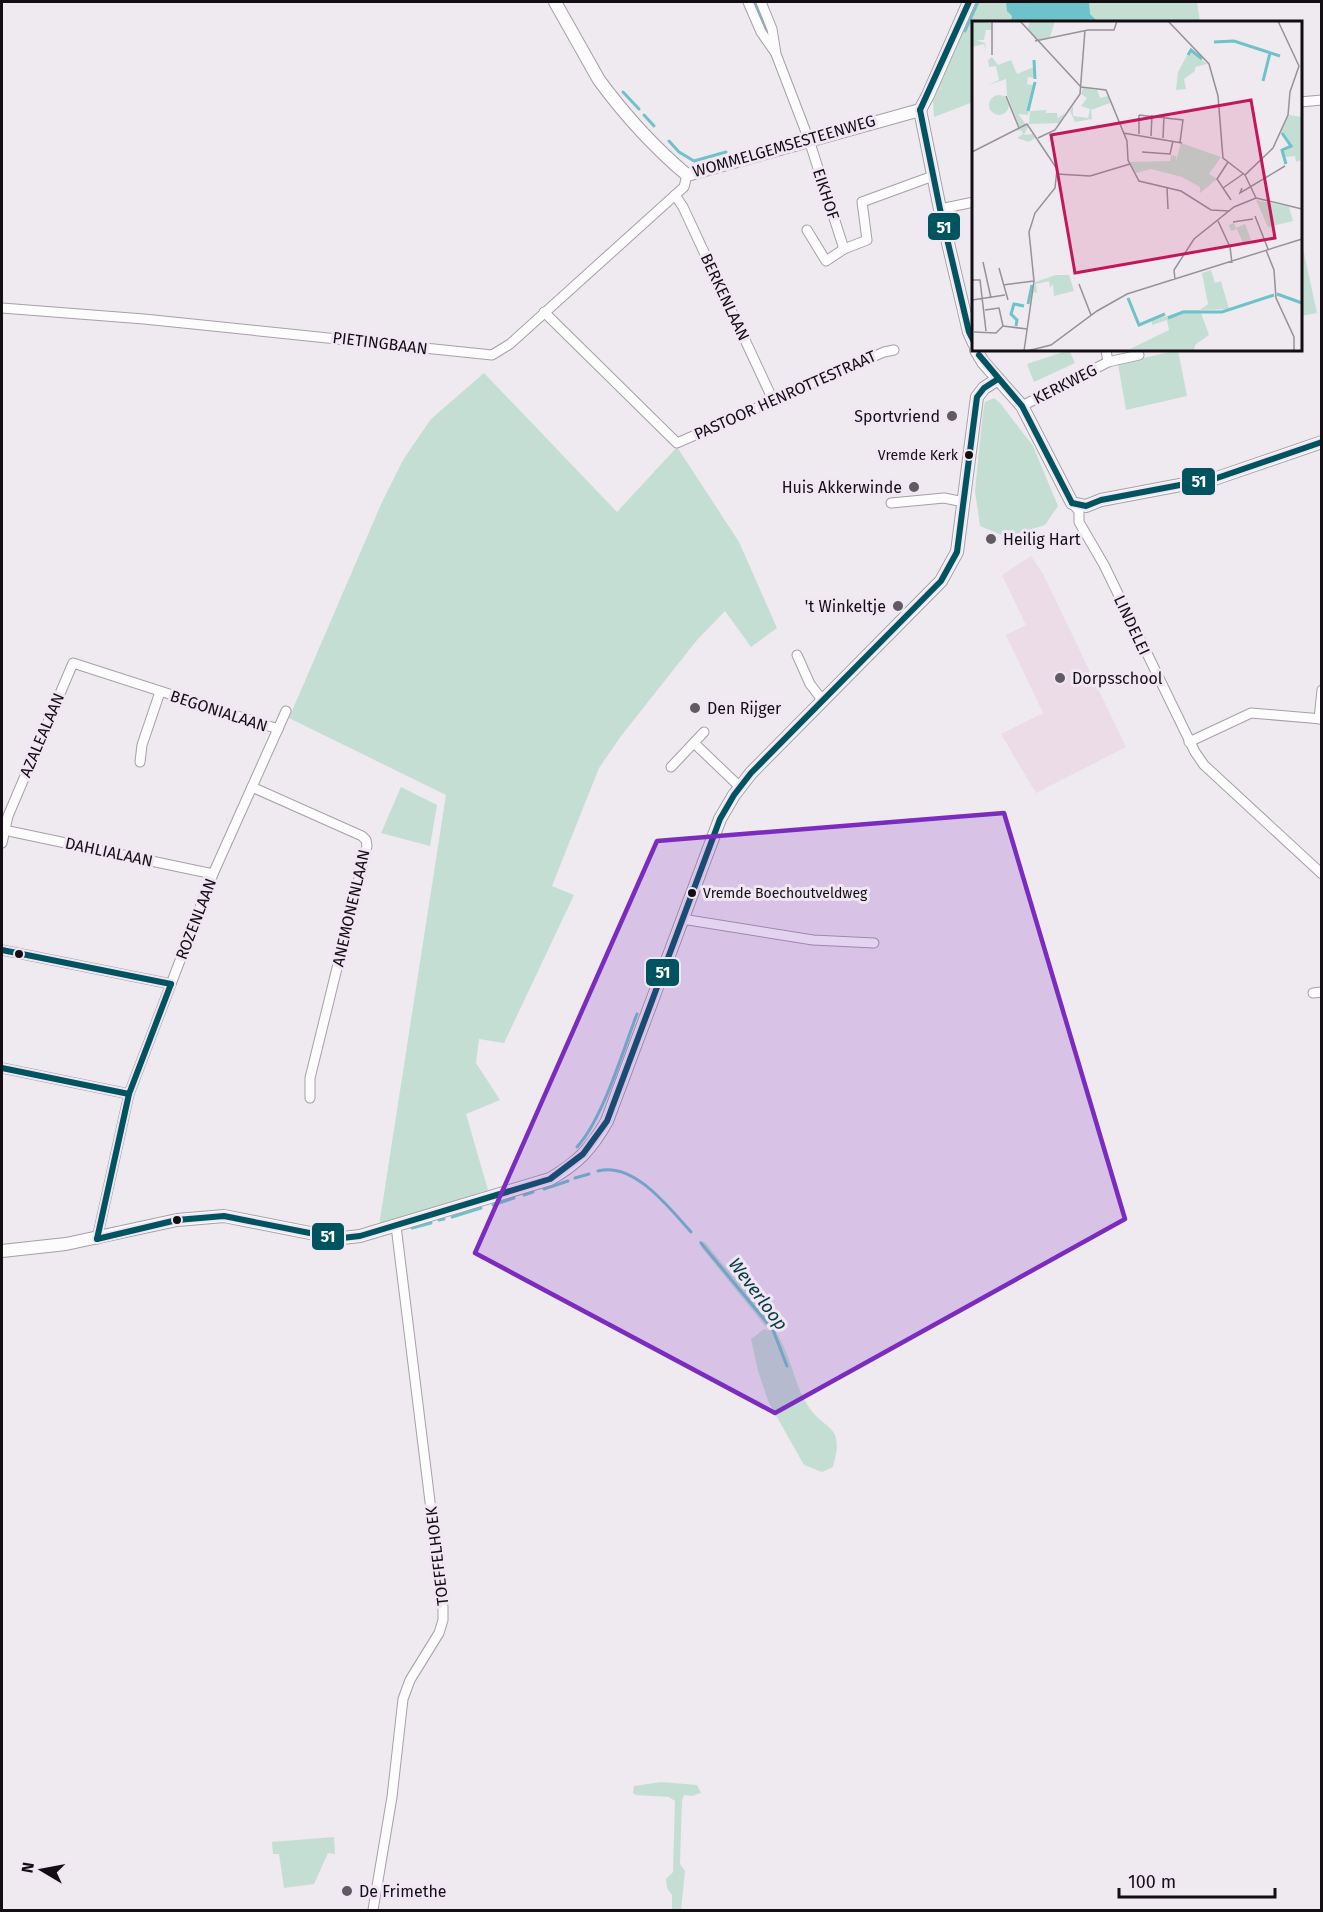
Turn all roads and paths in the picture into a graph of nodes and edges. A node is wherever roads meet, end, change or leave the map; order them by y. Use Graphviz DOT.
graph roads {
  1 [pos="555,2"];
  2 [pos="748,2"];
  3 [pos="761,2"];
  4 [pos="969,2"];
  5 [pos="776,54"];
  6 [pos="1322,100"];
  7 [pos="1302,102"];
  8 [pos="920,110"];
  9 [pos="809,140"];
  10 [pos="687,175"];
  11 [pos="933,176"];
  12 [pos="675,195"];
  13 [pos="972,202"];
  14 [pos="940,209"];
  15 [pos="807,230"];
  16 [pos="843,249"];
  17 [pos="2,308"];
  18 [pos="544,312"];
  19 [pos="972,339"];
  20 [pos="894,350"];
  21 [pos="977,351"];
  22 [pos="1106,351"];
  23 [pos="1139,355"];
  24 [pos="1108,362"];
  25 [pos="998,379"];
  26 [pos="772,400"];
  27 [pos="1022,406"];
  28 [pos="1322,442"];
  29 [pos="964,502"];
  30 [pos="1072,503"];
  31 [pos="891,504"];
  32 [pos="797,655"];
  33 [pos="74,663"];
  34 [pos="1322,690"];
  35 [pos="160,692"];
  36 [pos="823,701"];
  37 [pos="286,711"];
  38 [pos="1320,719"];
  39 [pos="278,729"];
  40 [pos="704,732"];
  41 [pos="1189,742"];
  42 [pos="694,743"];
  43 [pos="140,762"];
  44 [pos="671,766"];
  45 [pos="252,787"];
  46 [pos="740,787"];
  47 [pos="4,831"];
  48 [pos="2,843"];
  49 [pos="213,874"];
  50 [pos="1322,874"];
  51 [pos="682,919"];
  52 [pos="874,943"];
  53 [pos="2,950"];
  54 [pos="171,984"];
  55 [pos="2,1068"];
  56 [pos="129,1094"];
  57 [pos="310,1098"];
  58 [pos="396,1226"];
  59 [pos="97,1239"];
  60 [pos="2,1251"];
  61 [pos="373,1911"];
  1 -- 10 [label="street, WOMMELGEMSESTEENWEG"];
  2 -- 5 [label="street"];
  3 -- 5 [label="street"];
  4 -- 8 [label="street"];
  5 -- 9 [label="street, EIKHOF"];
  6 -- 7 [label="street"];
  8 -- 9 [label="street, WOMMELGEMSESTEENWEG"];
  8 -- 11 [label="street"];
  9 -- 10 [label="street, WOMMELGEMSESTEENWEG"];
  9 -- 16 [label="street, EIKHOF"];
  10 -- 12 [label="street, PIETINGBAAN"];
  11 -- 14 [label="street"];
  11 -- 16 [label="street, EIKHOF"];
  12 -- 18 [label="street, PIETINGBAAN"];
  12 -- 26 [label="street, BERKENLAAN"];
  13 -- 14 [label="street"];
  14 -- 19 [label="street"];
  15 -- 16 [label="street, EIKHOF"];
  17 -- 18 [label="street, PIETINGBAAN"];
  18 -- 26 [label="street, PASTOOR HENROTTESTRAAT"];
  20 -- 26 [label="street, PASTOOR HENROTTESTRAAT"];
  21 -- 25 [label="street"];
  22 -- 24 [label="street, KERKWEG"];
  23 -- 24 [label="street, KERKWEG"];
  24 -- 27 [label="street, KERKWEG"];
  25 -- 27 [label="street"];
  25 -- 29 [label="street"];
  27 -- 30 [label="street"];
  28 -- 30 [label="street"];
  29 -- 31 [label="street"];
  29 -- 36 [label="street"];
  30 -- 41 [label="street, LINDELEI"];
  32 -- 36 [label="street"];
  33 -- 35 [label="street, BEGONIALAAN"];
  33 -- 47 [label="street, AZALEALAAN"];
  34 -- 38 [label="street"];
  35 -- 39 [label="street, BEGONIALAAN"];
  35 -- 43 [label="street, BEGONIALAAN"];
  36 -- 46 [label="street"];
  37 -- 39 [label="street, ROZENLAAN"];
  38 -- 41 [label="street"];
  39 -- 45 [label="street, ROZENLAAN"];
  40 -- 42 [label="street"];
  41 -- 50 [label="street, LINDELEI"];
  42 -- 44 [label="street"];
  42 -- 46 [label="street"];
  45 -- 49 [label="street, ROZENLAAN"];
  45 -- 57 [label="street, ANEMONENLAAN"];
  46 -- 51 [label="street"];
  47 -- 48 [label="street, AZALEALAAN"];
  47 -- 49 [label="street, DAHLIALAAN"];
  49 -- 54 [label="street, ROZENLAAN"];
  51 -- 52 [label="street"];
  51 -- 58 [label="street"];
  53 -- 54 [label="street"];
  54 -- 56 [label="street, ROZENLAAN"];
  55 -- 56 [label="street"];
  56 -- 59 [label="street, ROZENLAAN"];
  58 -- 59 [label="street"];
  58 -- 61 [label="street, TOEFFELHOEK"];
  59 -- 60 [label="street"];
}
